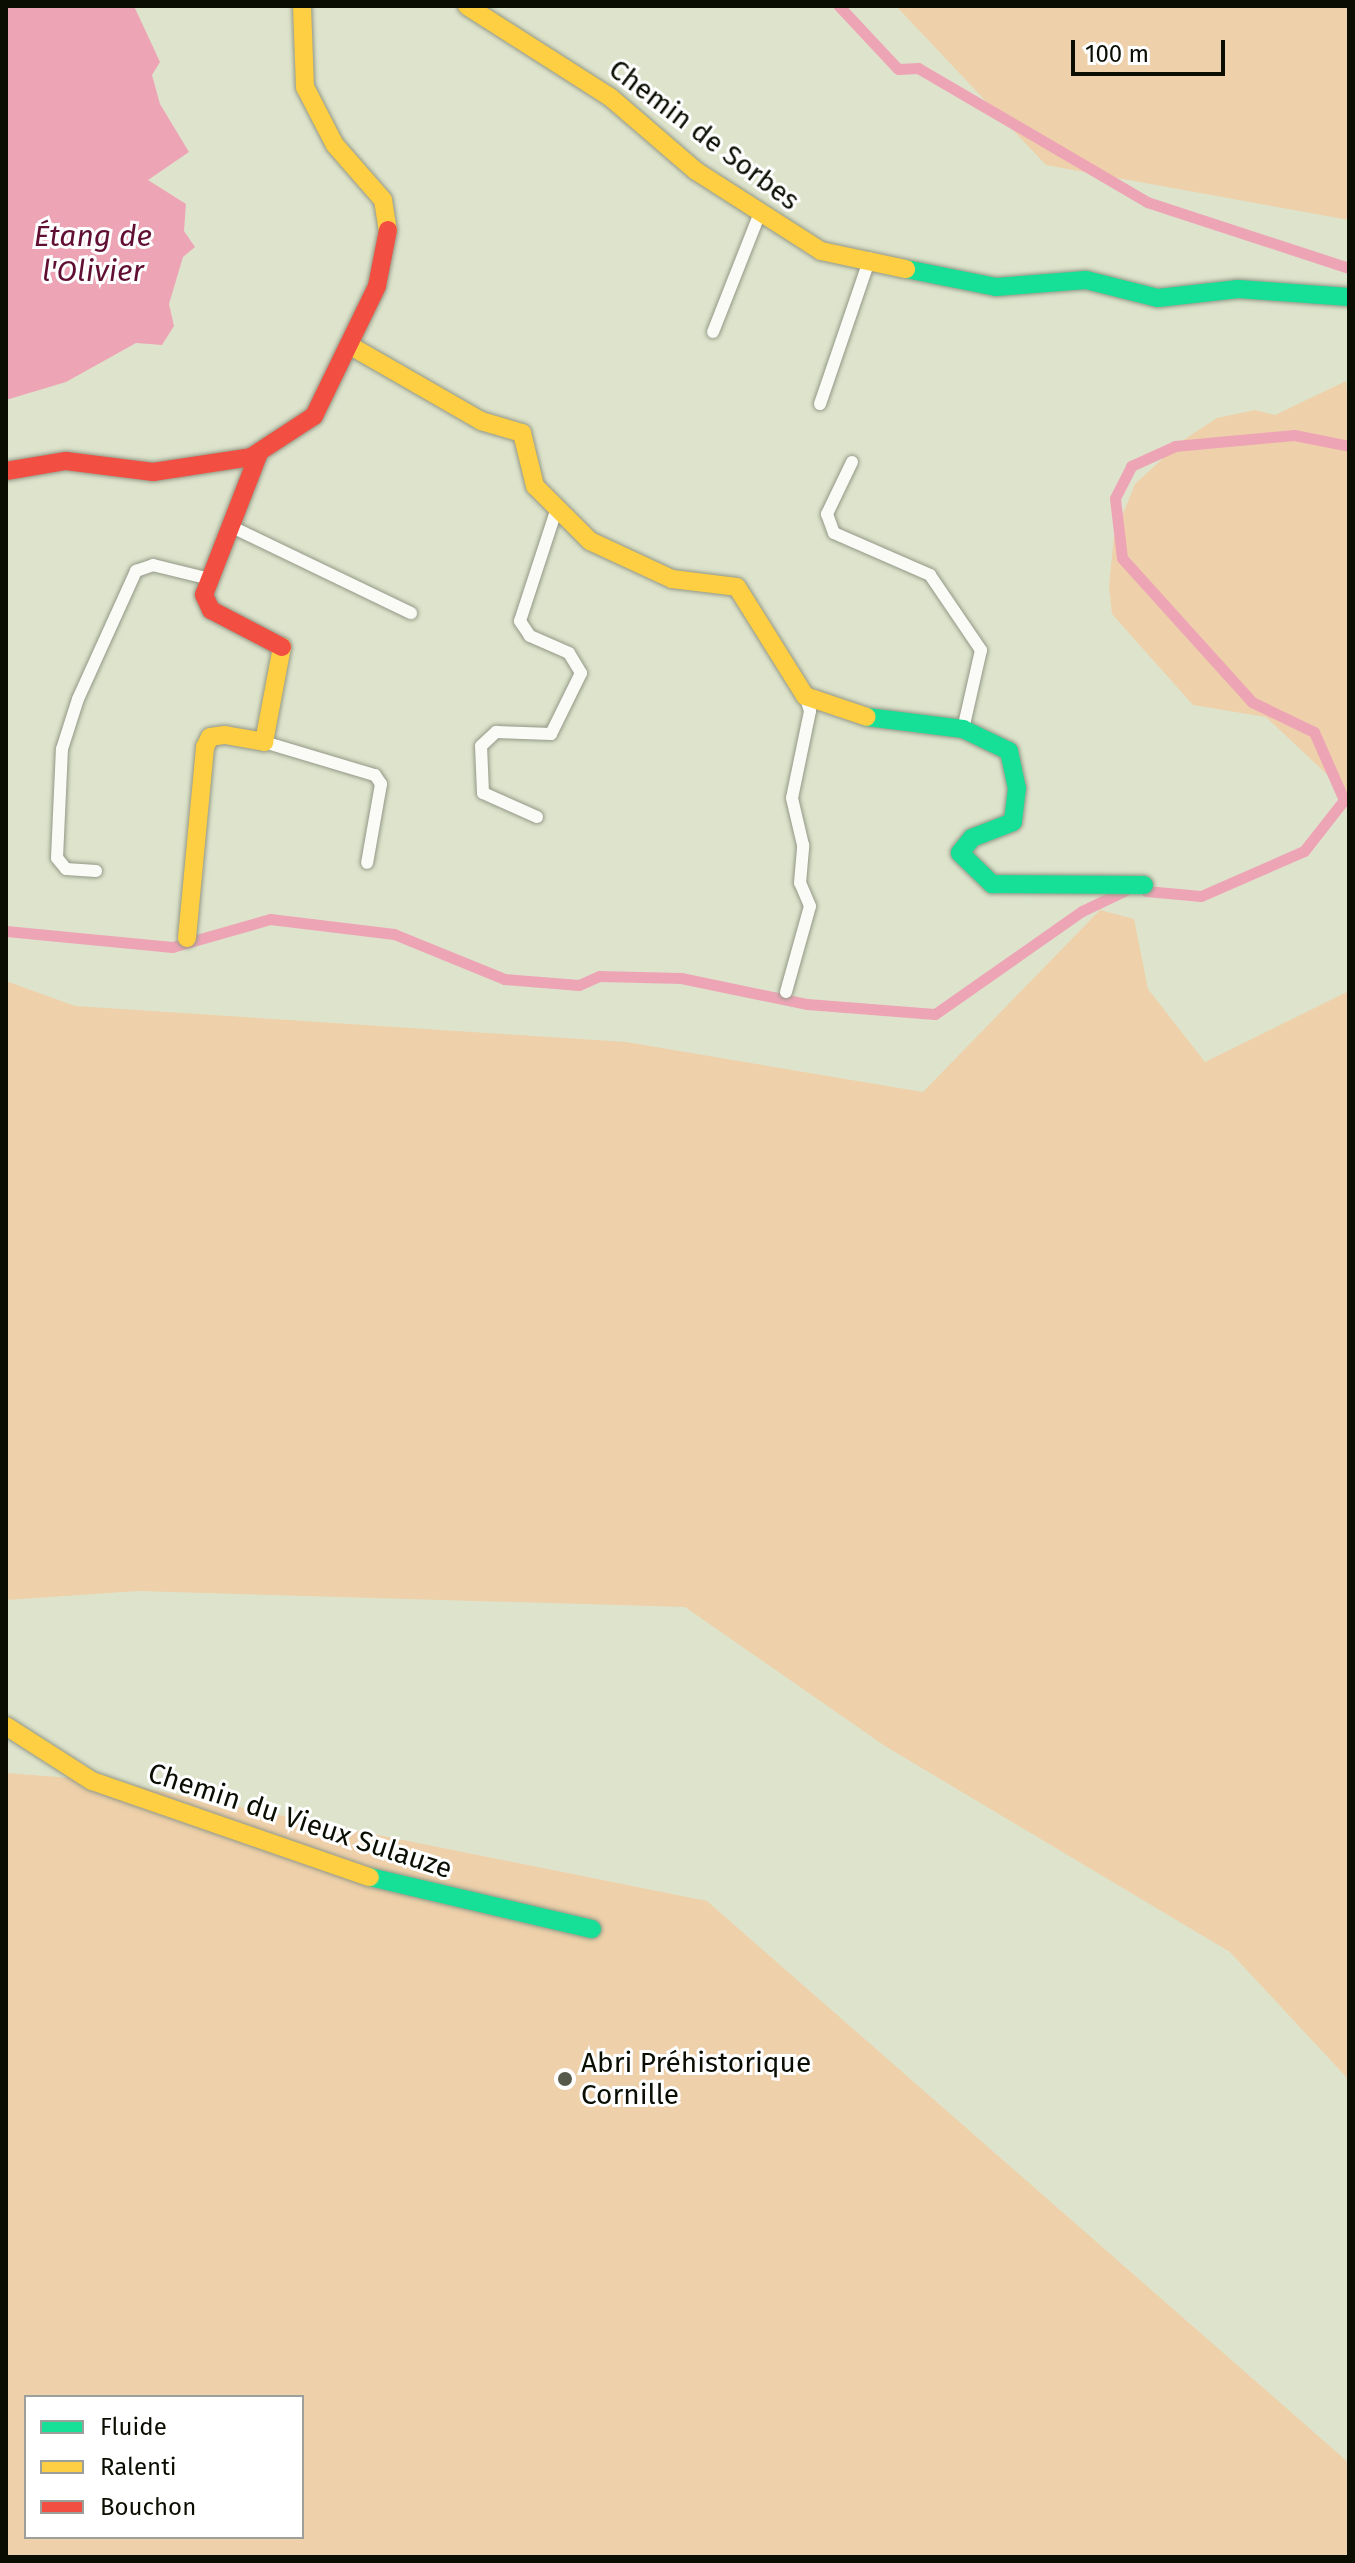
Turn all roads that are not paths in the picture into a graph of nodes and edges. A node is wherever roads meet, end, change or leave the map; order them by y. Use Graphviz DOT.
graph roads {
  1 [pos="302,6"];
  2 [pos="467,6"];
  3 [pos="759,215"];
  4 [pos="870,258"];
  5 [pos="1349,297"];
  6 [pos="713,332"];
  7 [pos="349,345"];
  8 [pos="820,404"];
  9 [pos="259,453"];
  10 [pos="852,462"];
  11 [pos="6,471"];
  12 [pos="556,511"];
  13 [pos="230,526"];
  14 [pos="210,579"];
  15 [pos="411,613"];
  16 [pos="805,696"];
  17 [pos="963,729"];
  18 [pos="264,742"];
  19 [pos="537,817"];
  20 [pos="367,863"];
  21 [pos="96,871"];
  22 [pos="1144,885"];
  23 [pos="187,938"];
  24 [pos="786,992"];
  25 [pos="6,1726"];
  26 [pos="592,1929"];
  1 -- 7 [label="street"];
  2 -- 3 [label="street, Chemin de Sorbes"];
  3 -- 4 [label="street, Chemin de Sorbes"];
  3 -- 6 [label="street"];
  4 -- 5 [label="street, Chemin de Sorbes"];
  4 -- 8 [label="street"];
  7 -- 9 [label="street"];
  7 -- 12 [label="street"];
  9 -- 11 [label="street"];
  9 -- 13 [label="street"];
  10 -- 17 [label="street"];
  12 -- 16 [label="street"];
  12 -- 19 [label="street"];
  13 -- 14 [label="street"];
  13 -- 15 [label="street"];
  14 -- 18 [label="street"];
  14 -- 21 [label="street"];
  16 -- 17 [label="street"];
  16 -- 24 [label="street"];
  17 -- 22 [label="street"];
  18 -- 20 [label="street"];
  18 -- 23 [label="street"];
  25 -- 26 [label="street, Chemin du Vieux Sulauze"];
}
